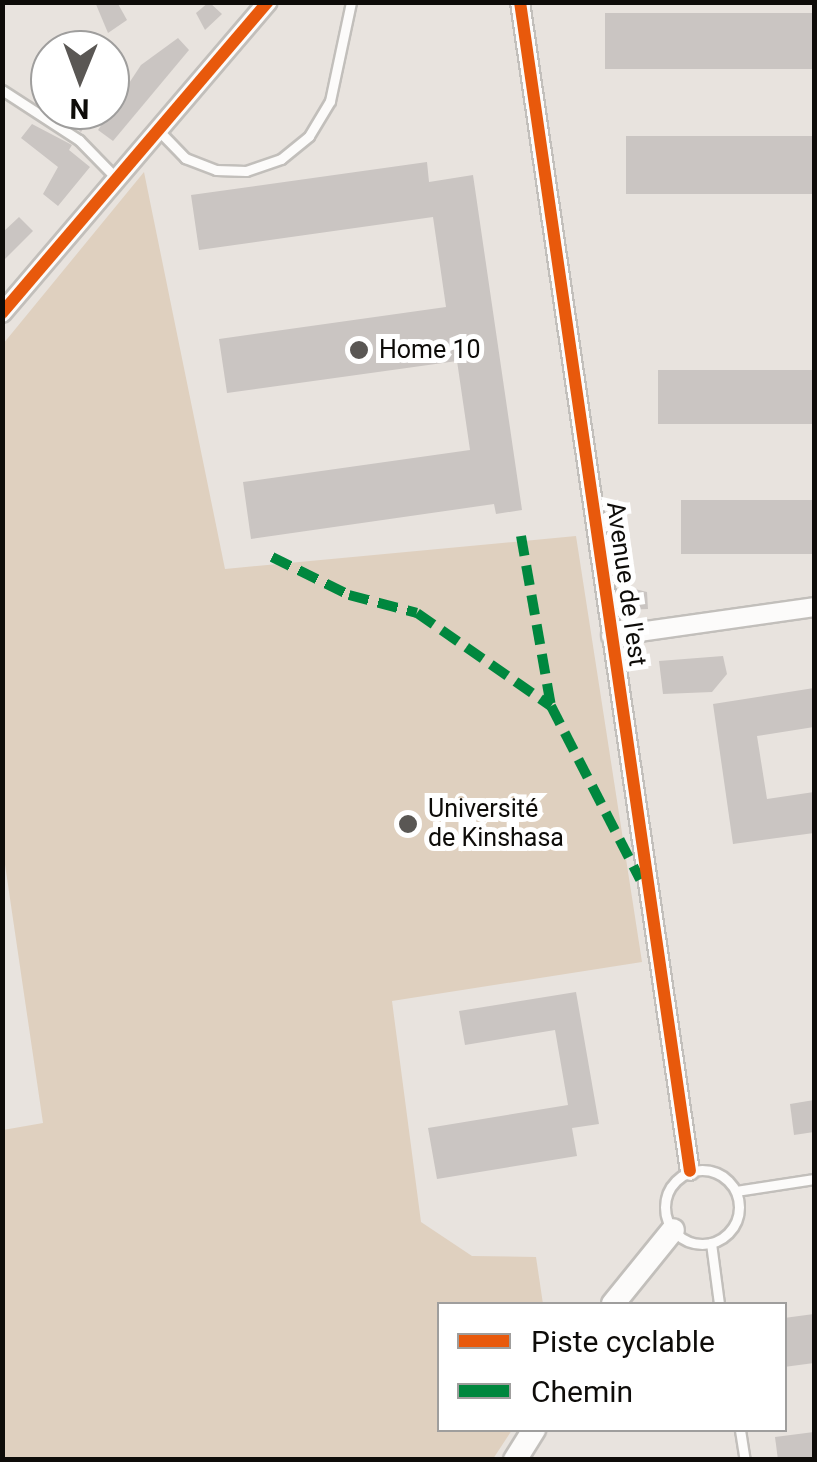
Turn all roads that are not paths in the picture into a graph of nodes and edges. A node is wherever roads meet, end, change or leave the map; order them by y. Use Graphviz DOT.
graph roads {
  1 [pos="268,2"];
  2 [pos="351,2"];
  3 [pos="520,2"];
  4 [pos="2,90"];
  5 [pos="160,132"];
  6 [pos="119,181"];
  7 [pos="2,312"];
  8 [pos="814,608"];
  9 [pos="611,636"];
  10 [pos="690,1171"];
  11 [pos="814,1179"];
  12 [pos="736,1190"];
  13 [pos="672,1230"];
  14 [pos="711,1243"];
  15 [pos="615,1302"];
  16 [pos="720,1302"];
  17 [pos="533,1432"];
  18 [pos="740,1432"];
  19 [pos="515,1460"];
  20 [pos="745,1460"];
  1 -- 5 [label="street"];
  2 -- 5 [label="lane"];
  3 -- 9 [label="street, Avenue de l'est"];
  4 -- 6 [label="lane"];
  5 -- 6 [label="street"];
  6 -- 7 [label="street"];
  8 -- 9 [label="street"];
  9 -- 10 [label="street, Avenue de l'est"];
  10 -- 12 [label="lane"];
  10 -- 13 [label="lane"];
  11 -- 12 [label="lane"];
  12 -- 14 [label="lane"];
  13 -- 14 [label="lane"];
  13 -- 15 [label="street"];
  14 -- 16 [label="lane"];
  17 -- 19 [label="street"];
  18 -- 20 [label="lane"];
}
